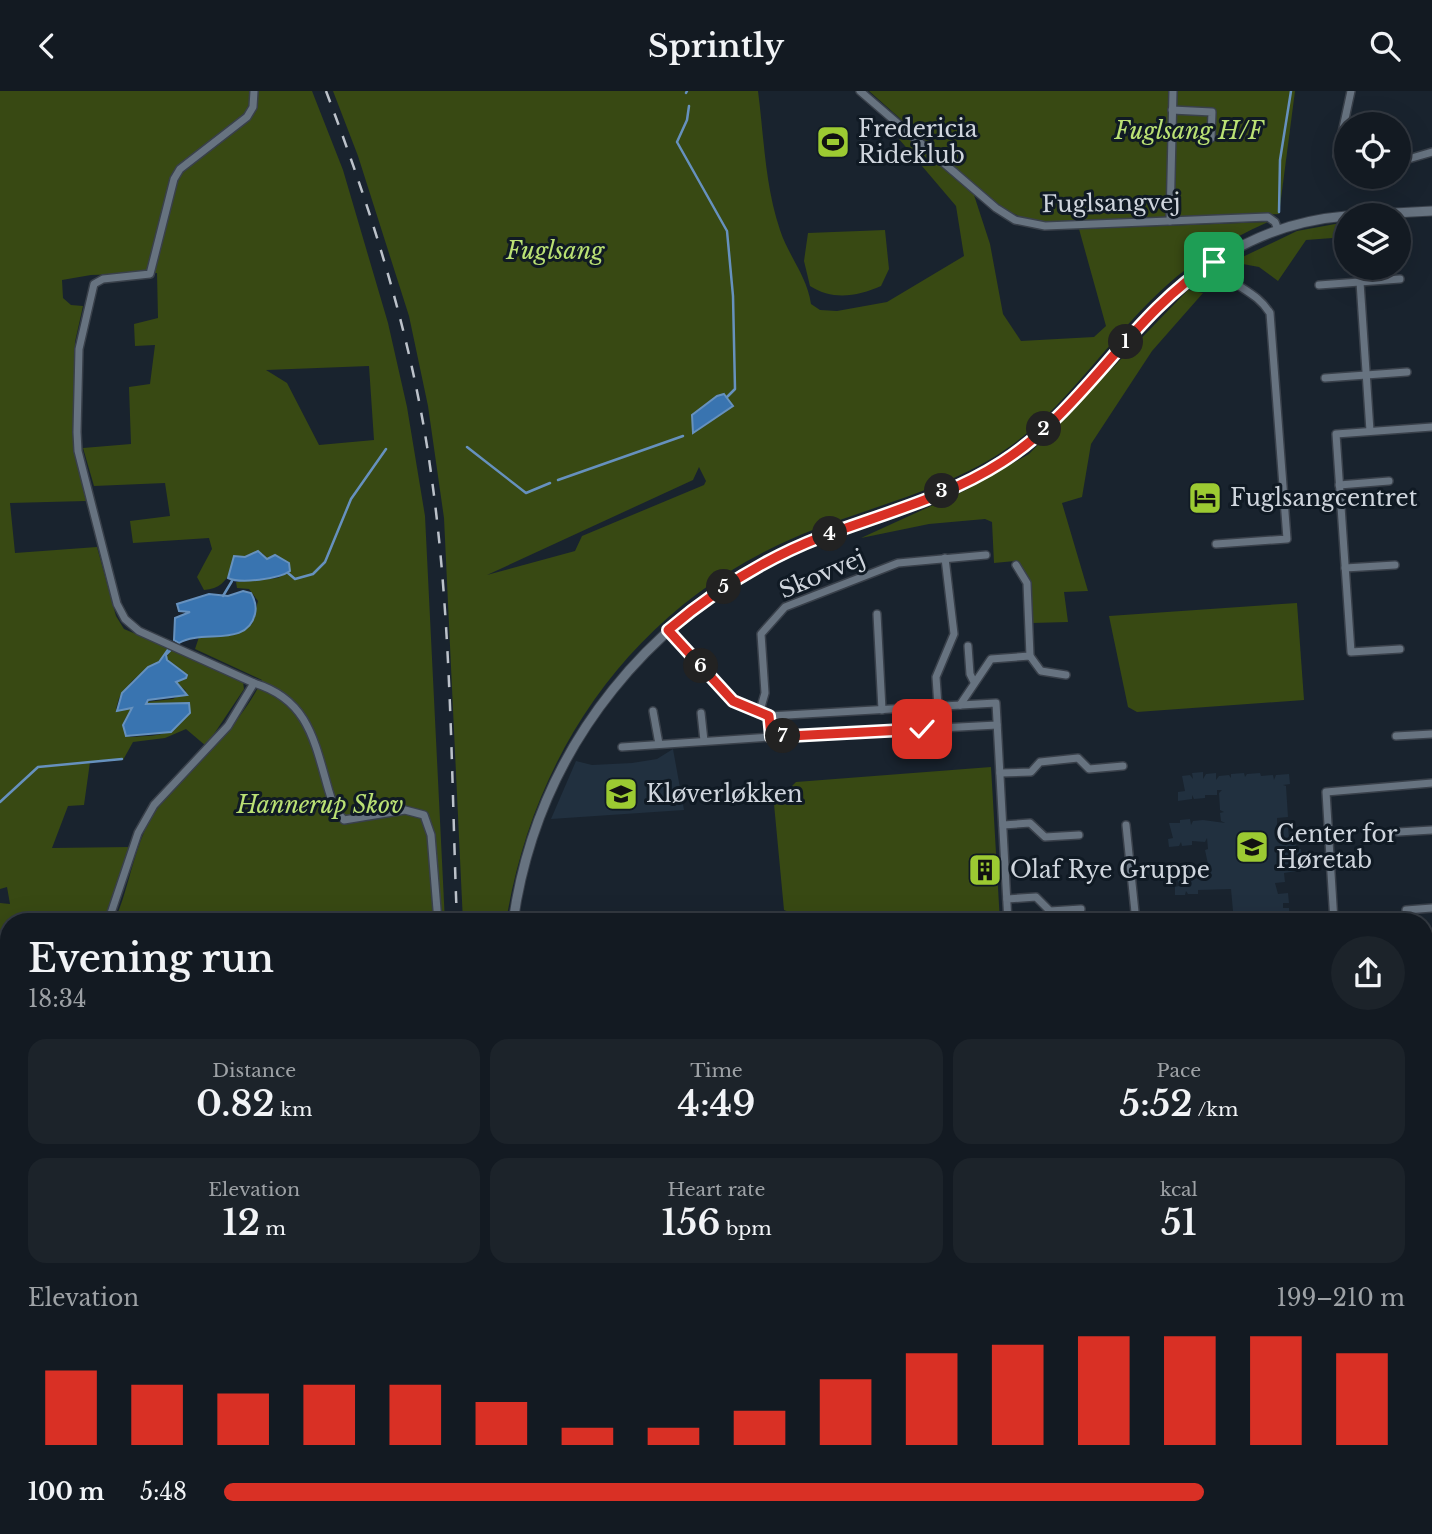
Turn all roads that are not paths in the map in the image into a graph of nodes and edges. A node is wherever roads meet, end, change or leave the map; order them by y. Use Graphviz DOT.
graph roads {
  1 [pos="254,91"];
  2 [pos="860,91"];
  3 [pos="1173,91"];
  4 [pos="1351,91"];
  5 [pos="1172,110"];
  6 [pos="1346,112"];
  7 [pos="1211,138"];
  8 [pos="1432,152"];
  9 [pos="1411,158"];
  10 [pos="1432,211"];
  11 [pos="1411,212"];
  12 [pos="1334,218"];
  13 [pos="1170,221"];
  14 [pos="1278,230"];
  15 [pos="1214,262"];
  16 [pos="1387,280"];
  17 [pos="1360,282"];
  18 [pos="1319,285"];
  19 [pos="1407,372"];
  20 [pos="1366,375"];
  21 [pos="1325,377"];
  22 [pos="1432,427"];
  23 [pos="1370,431"];
  24 [pos="1389,481"];
  25 [pos="1339,485"];
  26 [pos="1216,544"];
  27 [pos="986,555"];
  28 [pos="945,558"];
  29 [pos="1016,565"];
  30 [pos="1395,565"];
  31 [pos="1345,568"];
  32 [pos="877,614"];
  33 [pos="668,630"];
  34 [pos="968,646"];
  35 [pos="1400,649"];
  36 [pos="1030,656"];
  37 [pos="1066,675"];
  38 [pos="254,683"];
  39 [pos="974,683"];
  40 [pos="960,705"];
  41 [pos="938,706"];
  42 [pos="882,710"];
  43 [pos="653,711"];
  44 [pos="701,713"];
  45 [pos="759,714"];
  46 [pos="769,716"];
  47 [pos="997,725"];
  48 [pos="1432,734"];
  49 [pos="1396,736"];
  50 [pos="771,737"];
  51 [pos="704,741"];
  52 [pos="659,744"];
  53 [pos="622,747"];
  54 [pos="1123,766"];
  55 [pos="1000,773"];
  56 [pos="1432,783"];
  57 [pos="1003,825"];
  58 [pos="1126,825"];
  59 [pos="1432,830"];
  60 [pos="1398,832"];
  61 [pos="1079,835"];
  62 [pos="1007,899"];
  63 [pos="1432,908"];
  64 [pos="1081,909"];
  65 [pos="1406,910"];
  66 [pos="111,913"];
  67 [pos="437,913"];
  68 [pos="515,913"];
  69 [pos="1008,913"];
  70 [pos="1135,913"];
  71 [pos="1333,913"];
  1 -- 38 [label="street"];
  2 -- 13 [label="street, Fuglsangvej"];
  3 -- 5 [label="street"];
  4 -- 6 [label="street"];
  5 -- 7 [label="street"];
  5 -- 13 [label="street"];
  8 -- 9 [label="street"];
  10 -- 11 [label="street"];
  12 -- 14 [label="street"];
  13 -- 14 [label="street, Fuglsangvej"];
  14 -- 15 [label="street"];
  15 -- 26 [label="street"];
  15 -- 33 [label="street"];
  16 -- 17 [label="street"];
  17 -- 18 [label="street"];
  17 -- 20 [label="street"];
  19 -- 20 [label="street"];
  20 -- 21 [label="street"];
  20 -- 23 [label="street"];
  22 -- 23 [label="street"];
  23 -- 25 [label="street"];
  24 -- 25 [label="street"];
  25 -- 31 [label="street"];
  27 -- 28 [label="street, Skovvej"];
  28 -- 41 [label="street"];
  28 -- 45 [label="street, Skovvej"];
  29 -- 36 [label="street"];
  30 -- 31 [label="street"];
  31 -- 35 [label="street"];
  32 -- 42 [label="street"];
  33 -- 45 [label="street"];
  33 -- 68 [label="street"];
  34 -- 39 [label="street"];
  36 -- 37 [label="street"];
  36 -- 39 [label="street"];
  38 -- 66 [label="street"];
  38 -- 67 [label="street"];
  39 -- 40 [label="street"];
  40 -- 41 [label="street"];
  40 -- 47 [label="street"];
  41 -- 42 [label="street"];
  42 -- 46 [label="street"];
  43 -- 52 [label="street"];
  44 -- 51 [label="street"];
  45 -- 46 [label="street"];
  46 -- 50 [label="street"];
  47 -- 50 [label="street"];
  47 -- 55 [label="street"];
  48 -- 49 [label="street"];
  50 -- 51 [label="street"];
  51 -- 52 [label="street"];
  52 -- 53 [label="street"];
  54 -- 55 [label="street"];
  55 -- 57 [label="street"];
  56 -- 71 [label="street"];
  57 -- 61 [label="street"];
  57 -- 62 [label="street"];
  58 -- 70 [label="street"];
  59 -- 60 [label="street"];
  62 -- 64 [label="street"];
  62 -- 69 [label="street"];
  63 -- 65 [label="street"];
}
